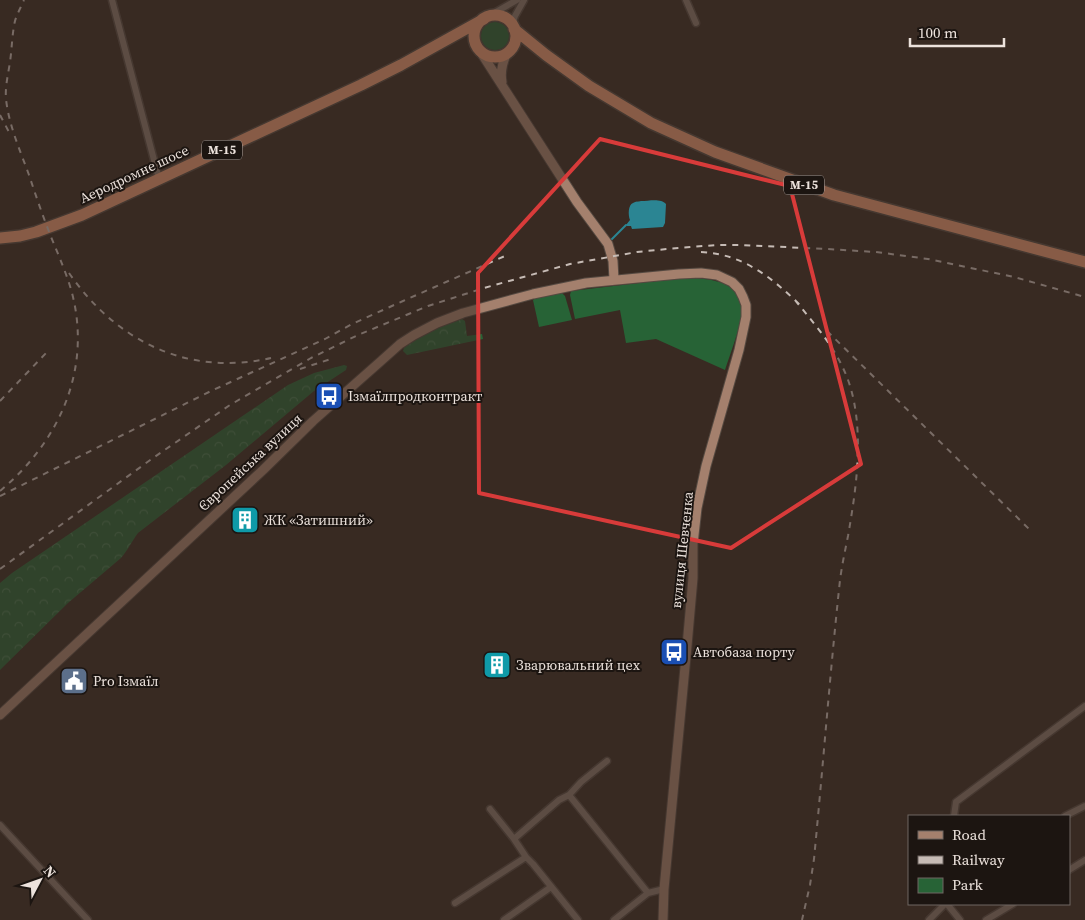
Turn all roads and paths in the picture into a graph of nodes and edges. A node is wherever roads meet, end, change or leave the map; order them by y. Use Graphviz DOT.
graph roads {
  1 [pos="112,0"];
  2 [pos="517,0"];
  3 [pos="524,0"];
  4 [pos="686,0"];
  5 [pos="485,18"];
  6 [pos="696,23"];
  7 [pos="513,27"];
  8 [pos="438,45"];
  9 [pos="479,49"];
  10 [pos="508,52"];
  11 [pos="546,55"];
  12 [pos="504,89"];
  13 [pos="159,179"];
  14 [pos="0,238"];
  15 [pos="1085,262"];
  16 [pos="614,280"];
  17 [pos="1085,706"];
  18 [pos="0,715"];
  19 [pos="607,761"];
  20 [pos="569,795"];
  21 [pos="1085,806"];
  22 [pos="490,809"];
  23 [pos="954,815"];
  24 [pos="1067,815"];
  25 [pos="0,824"];
  26 [pos="514,839"];
  27 [pos="526,857"];
  28 [pos="1085,860"];
  29 [pos="1070,869"];
  30 [pos="551,887"];
  31 [pos="664,889"];
  32 [pos="648,893"];
  33 [pos="455,903"];
  34 [pos="945,905"];
  35 [pos="947,905"];
  36 [pos="1011,905"];
  37 [pos="88,920"];
  38 [pos="504,920"];
  39 [pos="578,920"];
  40 [pos="614,920"];
  41 [pos="663,920"];
  42 [pos="929,920"];
  43 [pos="960,920"];
  44 [pos="986,920"];
  1 -- 13 [label="street"];
  2 -- 5 [label="street, Аеродромне шосе"];
  3 -- 7 [label="street"];
  4 -- 6 [label="street"];
  5 -- 7 [label="highway, М-15"];
  5 -- 8 [label="highway, Аеродромне шосе / М-15"];
  5 -- 9 [label="highway"];
  7 -- 10 [label="highway"];
  7 -- 11 [label="highway, М-15"];
  8 -- 9 [label="highway, Аеродромне шосе / М-15"];
  8 -- 13 [label="highway, Аеродромне шосе / М-15"];
  9 -- 10 [label="highway, М-15"];
  9 -- 12 [label="main road"];
  10 -- 11 [label="highway, М-15"];
  10 -- 12 [label="main road"];
  11 -- 15 [label="highway, М-15"];
  12 -- 16 [label="main road"];
  13 -- 14 [label="highway, Аеродромне шосе / М-15"];
  16 -- 18 [label="main road, Європейська вулиця"];
  16 -- 31 [label="main road, вулиця Шевченка"];
  17 -- 23 [label="street"];
  19 -- 20 [label="street"];
  20 -- 26 [label="street"];
  20 -- 32 [label="street"];
  21 -- 24 [label="street"];
  22 -- 26 [label="street"];
  25 -- 37 [label="street"];
  26 -- 27 [label="street"];
  27 -- 30 [label="street"];
  27 -- 33 [label="street"];
  28 -- 29 [label="street"];
  30 -- 38 [label="street"];
  30 -- 39 [label="street"];
  31 -- 32 [label="street"];
  31 -- 41 [label="main road, вулиця Шевченка"];
  32 -- 40 [label="street"];
  34 -- 42 [label="street"];
  35 -- 43 [label="street"];
  36 -- 44 [label="street"];
}
